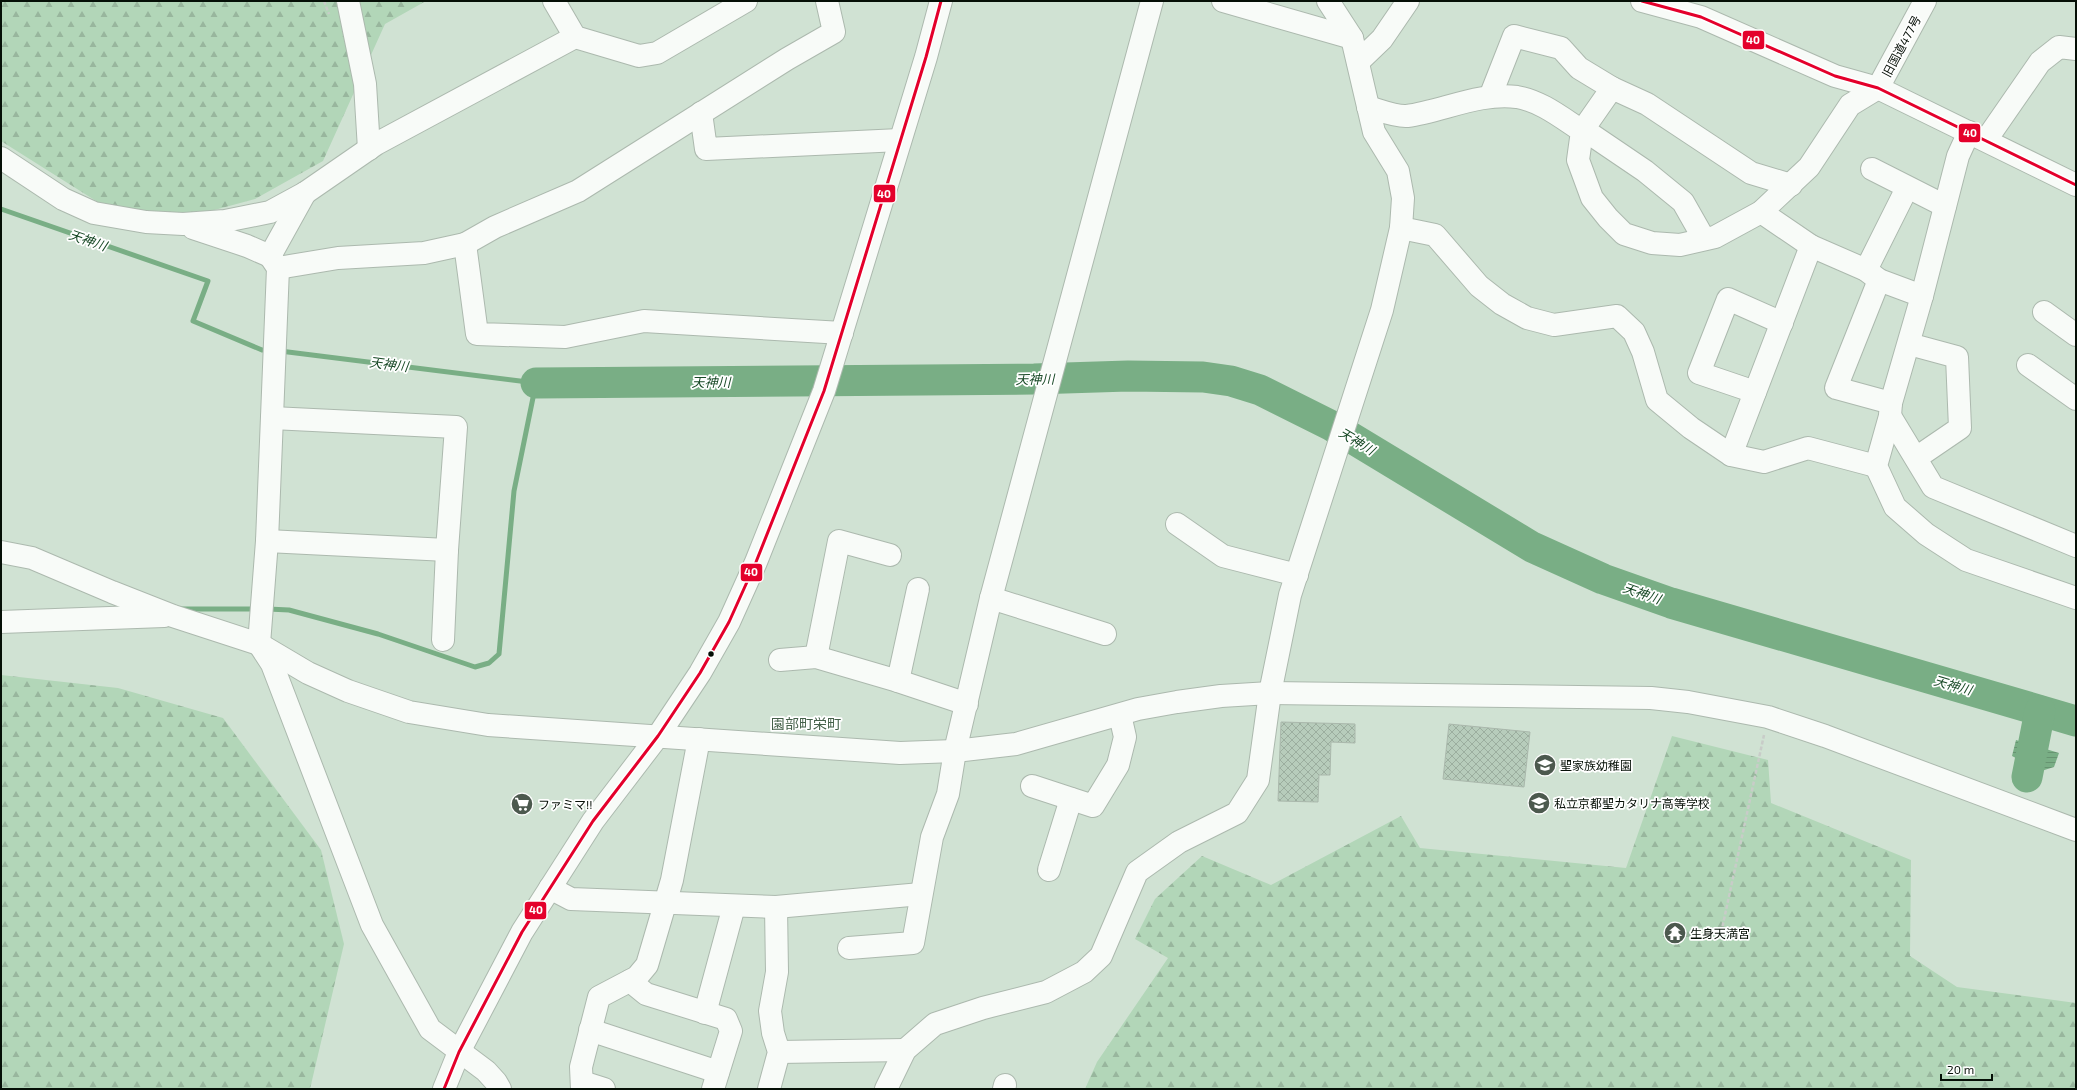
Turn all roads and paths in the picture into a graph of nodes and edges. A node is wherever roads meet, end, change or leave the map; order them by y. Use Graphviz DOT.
graph roads {
  1 [pos="348,1"];
  2 [pos="554,1"];
  3 [pos="746,1"];
  4 [pos="827,1"];
  5 [pos="941,1"];
  6 [pos="1152,1"];
  7 [pos="1223,1"];
  8 [pos="1328,1"];
  9 [pos="1408,1"];
  10 [pos="1642,1"];
  11 [pos="1925,1"];
  12 [pos="1706,9"];
  13 [pos="575,36"];
  14 [pos="1352,38"];
  15 [pos="2076,49"];
  16 [pos="1358,62"];
  17 [pos="1612,88"];
  18 [pos="1878,88"];
  19 [pos="1490,97"];
  20 [pos="1368,107"];
  21 [pos="701,112"];
  22 [pos="1582,130"];
  23 [pos="1978,136"];
  24 [pos="900,140"];
  25 [pos="369,149"];
  26 [pos="1,158"];
  27 [pos="1872,169"];
  28 [pos="1791,185"];
  29 [pos="2076,185"];
  30 [pos="1907,188"];
  31 [pos="305,193"];
  32 [pos="1945,206"];
  33 [pos="1761,212"];
  34 [pos="183,224"];
  35 [pos="1401,228"];
  36 [pos="1704,239"];
  37 [pos="465,244"];
  38 [pos="1811,246"];
  39 [pos="274,262"];
  40 [pos="1873,275"];
  41 [pos="1922,296"];
  42 [pos="2044,312"];
  43 [pos="1782,323"];
  44 [pos="842,333"];
  45 [pos="2076,335"];
  46 [pos="1908,344"];
  47 [pos="2028,365"];
  48 [pos="1755,392"];
  49 [pos="2076,399"];
  50 [pos="1890,409"];
  51 [pos="272,418"];
  52 [pos="1731,455"];
  53 [pos="1916,458"];
  54 [pos="1876,466"];
  55 [pos="1177,524"];
  56 [pos="268,541"];
  57 [pos="2076,546"];
  58 [pos="447,550"];
  59 [pos="1,552"];
  60 [pos="890,555"];
  61 [pos="1296,575"];
  62 [pos="918,589"];
  63 [pos="991,598"];
  64 [pos="2076,598"];
  65 [pos="174,616"];
  66 [pos="1,622"];
  67 [pos="1105,634"];
  68 [pos="443,640"];
  69 [pos="259,644"];
  70 [pos="816,658"];
  71 [pos="780,660"];
  72 [pos="898,681"];
  73 [pos="1270,693"];
  74 [pos="967,704"];
  75 [pos="1120,715"];
  76 [pos="1768,717"];
  77 [pos="658,736"];
  78 [pos="699,739"];
  79 [pos="956,752"];
  80 [pos="1032,786"];
  81 [pos="1071,799"];
  82 [pos="2076,830"];
  83 [pos="1048,870"];
  84 [pos="550,888"];
  85 [pos="922,894"];
  86 [pos="664,904"];
  87 [pos="734,906"];
  88 [pos="776,907"];
  89 [pos="1720,938"];
  90 [pos="849,948"];
  91 [pos="630,980"];
  92 [pos="705,1013"];
  93 [pos="590,1030"];
  94 [pos="905,1050"];
  95 [pos="459,1052"];
  96 [pos="779,1052"];
  97 [pos="715,1081"];
  98 [pos="582,1086"];
  99 [pos="444,1089"];
  100 [pos="500,1089"];
  101 [pos="604,1089"];
  102 [pos="769,1089"];
  103 [pos="886,1089"];
  1 -- 25 [label="street"];
  2 -- 13 [label="street"];
  3 -- 13 [label="street"];
  4 -- 21 [label="street"];
  5 -- 24 [label="street"];
  6 -- 63 [label="street"];
  7 -- 14 [label="street"];
  8 -- 14 [label="street"];
  9 -- 16 [label="street"];
  10 -- 12 [label="street"];
  11 -- 18 [label="street, 旧国道477号"];
  12 -- 18 [label="street"];
  13 -- 25 [label="street"];
  14 -- 16 [label="street"];
  15 -- 23 [label="street"];
  16 -- 20 [label="street"];
  17 -- 19 [label="street"];
  17 -- 22 [label="street"];
  17 -- 28 [label="street"];
  18 -- 23 [label="street, 旧国道477号"];
  18 -- 28 [label="street"];
  19 -- 20 [label="street"];
  19 -- 22 [label="street"];
  20 -- 35 [label="street"];
  21 -- 24 [label="street"];
  21 -- 37 [label="street"];
  22 -- 36 [label="street"];
  22 -- 36 [label="street"];
  23 -- 29 [label="street, 旧国道477号"];
  23 -- 32 [label="street"];
  24 -- 44 [label="street"];
  25 -- 31 [label="street"];
  26 -- 34 [label="street"];
  27 -- 30 [label="street"];
  28 -- 33 [label="street"];
  30 -- 32 [label="street"];
  30 -- 40 [label="street"];
  31 -- 34 [label="street"];
  31 -- 39 [label="street"];
  32 -- 41 [label="street"];
  33 -- 36 [label="street"];
  33 -- 38 [label="street"];
  34 -- 39 [label="street"];
  35 -- 52 [label="street"];
  35 -- 61 [label="street"];
  37 -- 39 [label="street"];
  37 -- 44 [label="street"];
  38 -- 40 [label="street"];
  38 -- 43 [label="street"];
  39 -- 51 [label="street"];
  40 -- 41 [label="street"];
  40 -- 50 [label="street"];
  41 -- 46 [label="street"];
  42 -- 45 [label="street"];
  43 -- 48 [label="street"];
  43 -- 48 [label="street"];
  44 -- 77 [label="street"];
  46 -- 50 [label="street"];
  46 -- 53 [label="street"];
  47 -- 49 [label="street"];
  48 -- 52 [label="street"];
  50 -- 53 [label="street"];
  50 -- 54 [label="street"];
  51 -- 56 [label="street"];
  51 -- 58 [label="street"];
  52 -- 54 [label="street"];
  53 -- 57 [label="street"];
  54 -- 64 [label="street"];
  55 -- 61 [label="street"];
  56 -- 58 [label="street"];
  56 -- 69 [label="street"];
  58 -- 68 [label="street"];
  59 -- 65 [label="street"];
  60 -- 70 [label="street"];
  61 -- 73 [label="street"];
  62 -- 72 [label="street"];
  63 -- 67 [label="street"];
  63 -- 74 [label="street"];
  65 -- 66 [label="street"];
  65 -- 69 [label="street"];
  69 -- 77 [label="street"];
  69 -- 95 [label="street"];
  70 -- 71 [label="street"];
  70 -- 72 [label="street"];
  72 -- 74 [label="street"];
  73 -- 75 [label="street"];
  73 -- 76 [label="street"];
  73 -- 94 [label="street"];
  74 -- 79 [label="street"];
  75 -- 79 [label="street"];
  75 -- 81 [label="street"];
  76 -- 82 [label="street"];
  76 -- 89 [label="path"];
  77 -- 78 [label="street"];
  77 -- 84 [label="street"];
  78 -- 79 [label="street"];
  78 -- 86 [label="street"];
  79 -- 85 [label="street"];
  80 -- 81 [label="street"];
  81 -- 83 [label="street"];
  84 -- 86 [label="street"];
  84 -- 95 [label="street"];
  85 -- 88 [label="street"];
  85 -- 90 [label="street"];
  86 -- 87 [label="street"];
  86 -- 91 [label="street"];
  87 -- 88 [label="street"];
  87 -- 92 [label="street"];
  88 -- 96 [label="street"];
  91 -- 92 [label="street"];
  91 -- 93 [label="street"];
  92 -- 97 [label="street"];
  93 -- 97 [label="street"];
  93 -- 98 [label="street"];
  94 -- 96 [label="street"];
  94 -- 103 [label="street"];
  95 -- 99 [label="street"];
  95 -- 100 [label="street"];
  96 -- 102 [label="street"];
  98 -- 101 [label="street"];
}
